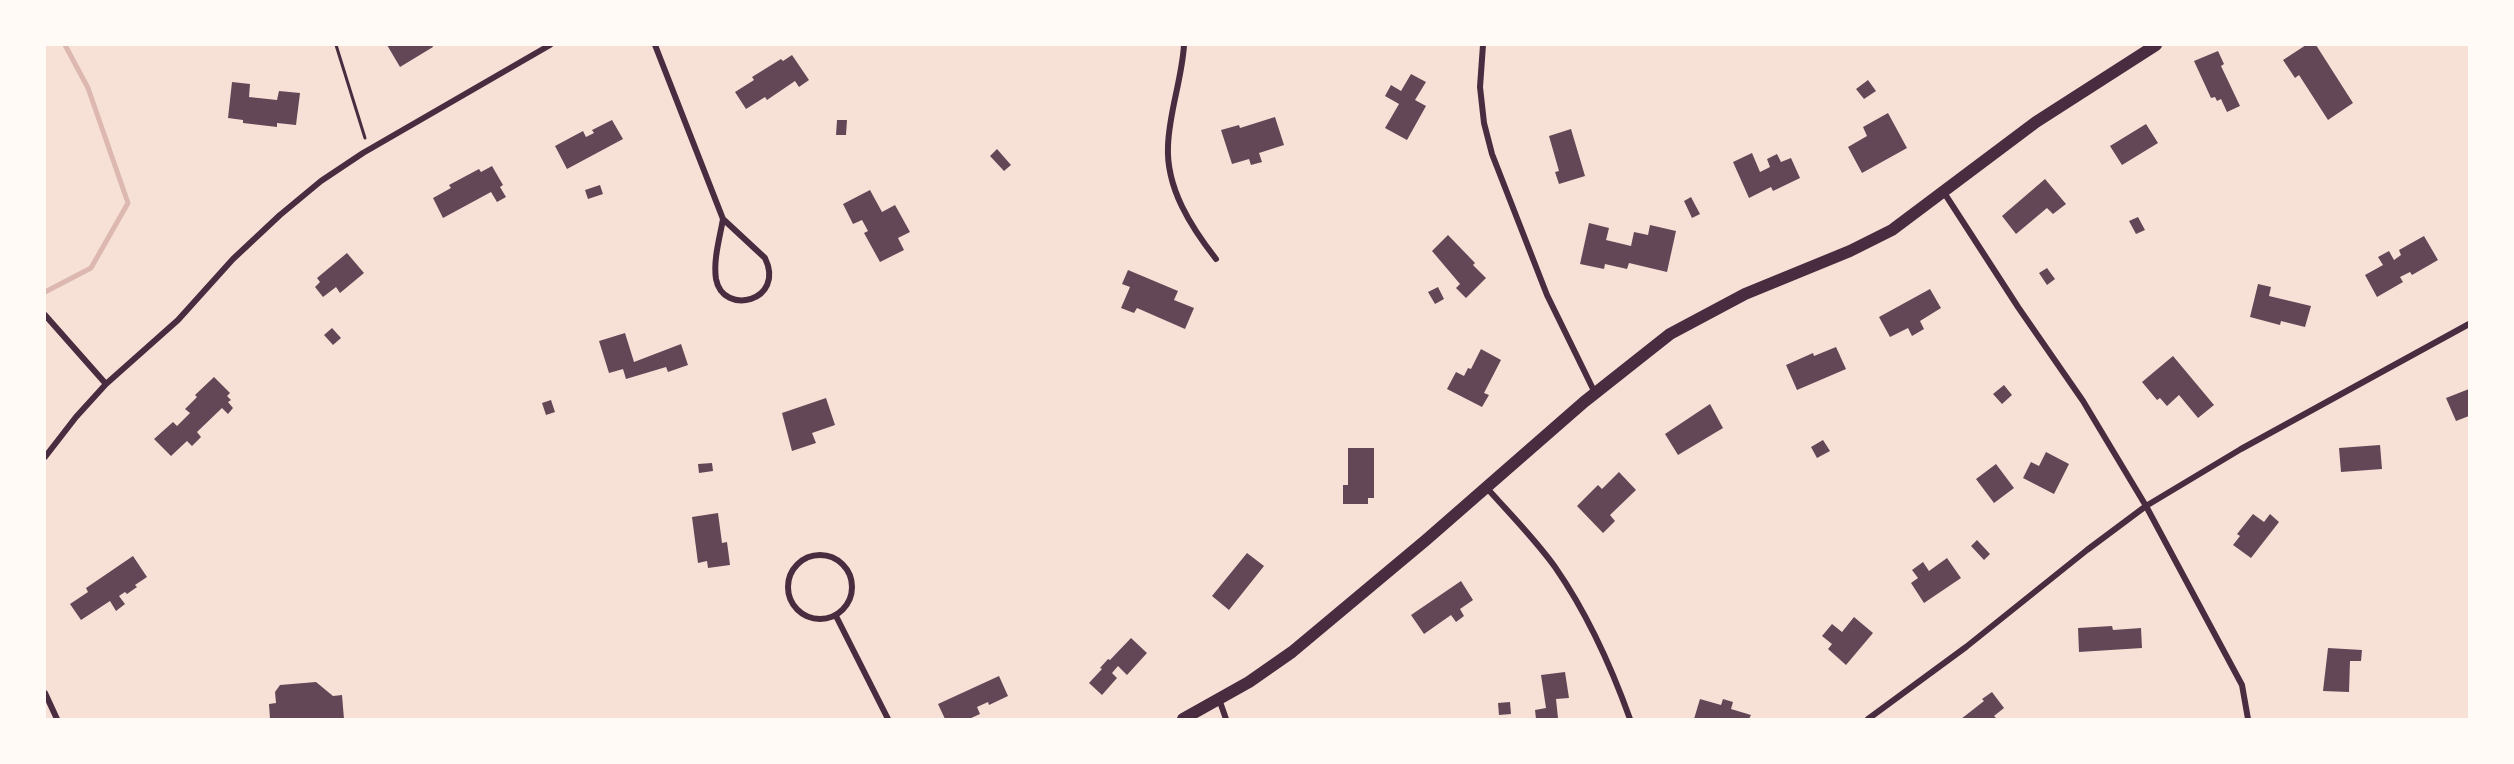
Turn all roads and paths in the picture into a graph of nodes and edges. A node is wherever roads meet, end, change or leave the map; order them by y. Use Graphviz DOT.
graph roads {
  1 [pos="336,45"];
  2 [pos="550,45"];
  3 [pos="655,45"];
  4 [pos="1184,45"];
  5 [pos="1483,45"];
  6 [pos="2156,45"];
  7 [pos="369,149"];
  8 [pos="1943,190"];
  9 [pos="723,219"];
  10 [pos="1216,259"];
  11 [pos="45,315"];
  12 [pos="2469,324"];
  13 [pos="106,384"];
  14 [pos="1595,393"];
  15 [pos="45,457"];
  16 [pos="1485,486"];
  17 [pos="2146,506"];
  18 [pos="836,616"];
  19 [pos="45,693"];
  20 [pos="1219,699"];
  21 [pos="57,719"];
  22 [pos="888,719"];
  23 [pos="1183,719"];
  24 [pos="1226,719"];
  25 [pos="1630,719"];
  26 [pos="1869,719"];
  27 [pos="2248,719"];
  1 -- 7 [label="path"];
  2 -- 7 [label="street"];
  3 -- 9 [label="street"];
  4 -- 10 [label="street"];
  5 -- 14 [label="street"];
  6 -- 8 [label="main road"];
  7 -- 13 [label="street"];
  8 -- 14 [label="main road"];
  8 -- 17 [label="street"];
  9 -- 9 [label="street"];
  11 -- 13 [label="street"];
  12 -- 17 [label="street"];
  13 -- 15 [label="street"];
  14 -- 16 [label="main road"];
  16 -- 20 [label="main road"];
  16 -- 25 [label="street"];
  17 -- 26 [label="street"];
  17 -- 27 [label="street"];
  18 -- 18 [label="street"];
  18 -- 22 [label="street"];
  19 -- 21 [label="street"];
  20 -- 23 [label="main road"];
  20 -- 24 [label="street"];
}
